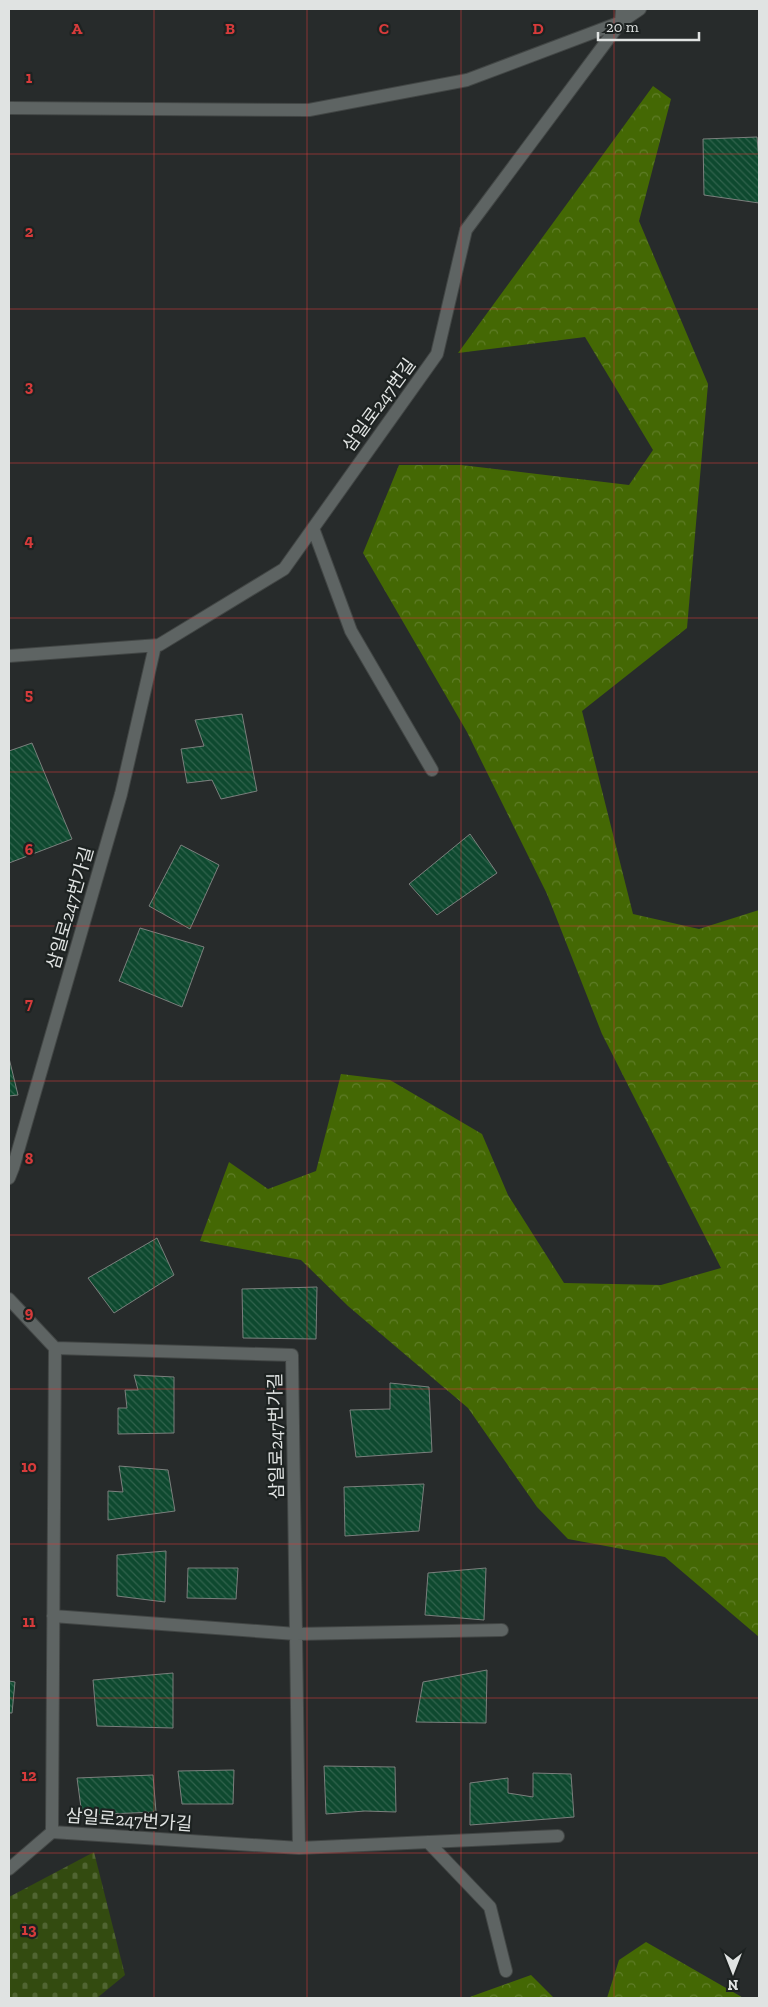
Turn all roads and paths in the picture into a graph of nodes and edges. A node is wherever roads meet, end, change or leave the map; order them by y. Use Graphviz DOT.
graph roads {
  1 [pos="622,9"];
  2 [pos="640,9"];
  3 [pos="621,22"];
  4 [pos="9,108"];
  5 [pos="313,528"];
  6 [pos="155,646"];
  7 [pos="9,656"];
  8 [pos="432,770"];
  9 [pos="9,1178"];
  10 [pos="9,1298"];
  11 [pos="55,1348"];
  12 [pos="53,1616"];
  13 [pos="502,1630"];
  14 [pos="296,1634"];
  15 [pos="52,1832"];
  16 [pos="558,1836"];
  17 [pos="428,1842"];
  18 [pos="299,1848"];
  19 [pos="9,1869"];
  20 [pos="506,1972"];
  1 -- 3 [label="street"];
  2 -- 3 [label="street, 삼일로247번길"];
  3 -- 4 [label="street"];
  3 -- 5 [label="street, 삼일로247번길"];
  5 -- 6 [label="street, 삼일로247번길"];
  5 -- 8 [label="street"];
  6 -- 7 [label="street, 삼일로247번길"];
  6 -- 9 [label="street, 삼일로247번가길"];
  10 -- 11 [label="street"];
  11 -- 12 [label="street, 삼일로247번가길"];
  11 -- 14 [label="street, 삼일로247번가길"];
  12 -- 14 [label="street"];
  12 -- 15 [label="street, 삼일로247번가길"];
  13 -- 14 [label="street"];
  14 -- 18 [label="street, 삼일로247번가길"];
  15 -- 18 [label="street, 삼일로247번가길"];
  15 -- 19 [label="street"];
  16 -- 17 [label="street, 삼일로247번가길"];
  17 -- 18 [label="street, 삼일로247번가길"];
  17 -- 20 [label="street"];
}
